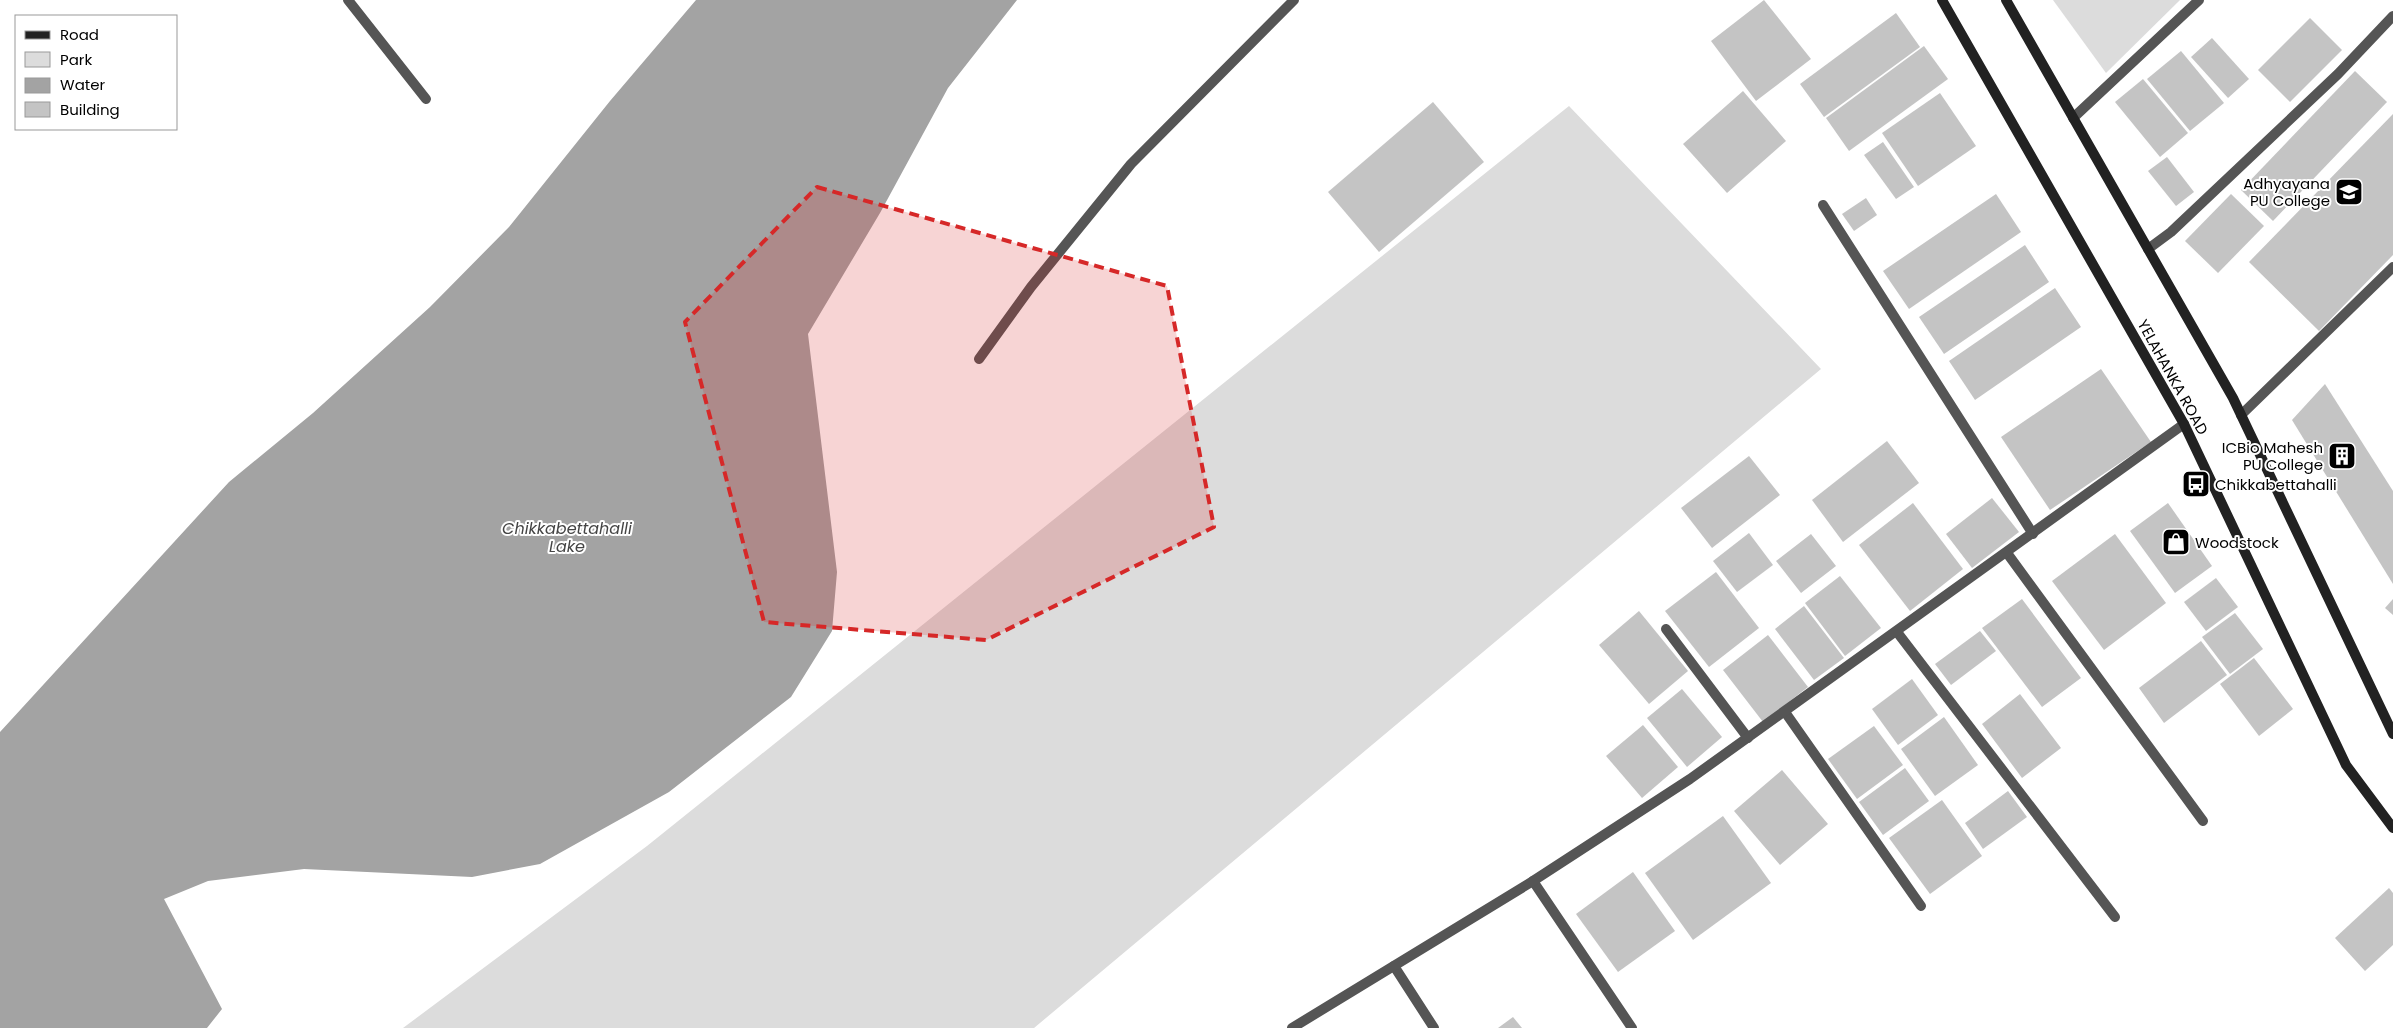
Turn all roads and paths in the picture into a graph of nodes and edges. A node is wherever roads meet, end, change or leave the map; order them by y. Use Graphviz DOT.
graph roads {
  1 [pos="348,0"];
  2 [pos="1294,0"];
  3 [pos="1942,0"];
  4 [pos="2006,0"];
  5 [pos="2198,0"];
  6 [pos="2393,16"];
  7 [pos="426,99"];
  8 [pos="2073,118"];
  9 [pos="1823,205"];
  10 [pos="2148,249"];
  11 [pos="2393,267"];
  12 [pos="978,359"];
  13 [pos="2241,415"];
  14 [pos="2184,424"];
  15 [pos="2033,534"];
  16 [pos="2007,553"];
  17 [pos="1666,629"];
  18 [pos="1896,632"];
  19 [pos="1785,712"];
  20 [pos="2393,734"];
  21 [pos="1748,738"];
  22 [pos="2203,821"];
  23 [pos="2393,828"];
  24 [pos="1533,881"];
  25 [pos="1921,906"];
  26 [pos="2114,918"];
  27 [pos="1394,966"];
  28 [pos="1292,1028"];
  29 [pos="1434,1028"];
  30 [pos="1632,1028"];
  1 -- 7 [label="street"];
  2 -- 12 [label="street"];
  3 -- 14 [label="main road, YELAHANKA ROAD"];
  4 -- 8 [label="main road"];
  5 -- 8 [label="street"];
  6 -- 10 [label="street"];
  8 -- 10 [label="main road"];
  9 -- 15 [label="street"];
  10 -- 13 [label="main road"];
  11 -- 13 [label="street"];
  13 -- 20 [label="main road"];
  14 -- 15 [label="street"];
  14 -- 23 [label="main road, YELAHANKA ROAD"];
  15 -- 16 [label="street"];
  16 -- 18 [label="street"];
  16 -- 22 [label="street"];
  17 -- 21 [label="street"];
  18 -- 19 [label="street"];
  18 -- 26 [label="street"];
  19 -- 21 [label="street"];
  19 -- 25 [label="street"];
  21 -- 24 [label="street"];
  24 -- 27 [label="street"];
  24 -- 30 [label="street"];
  27 -- 28 [label="street"];
  27 -- 29 [label="street"];
}
